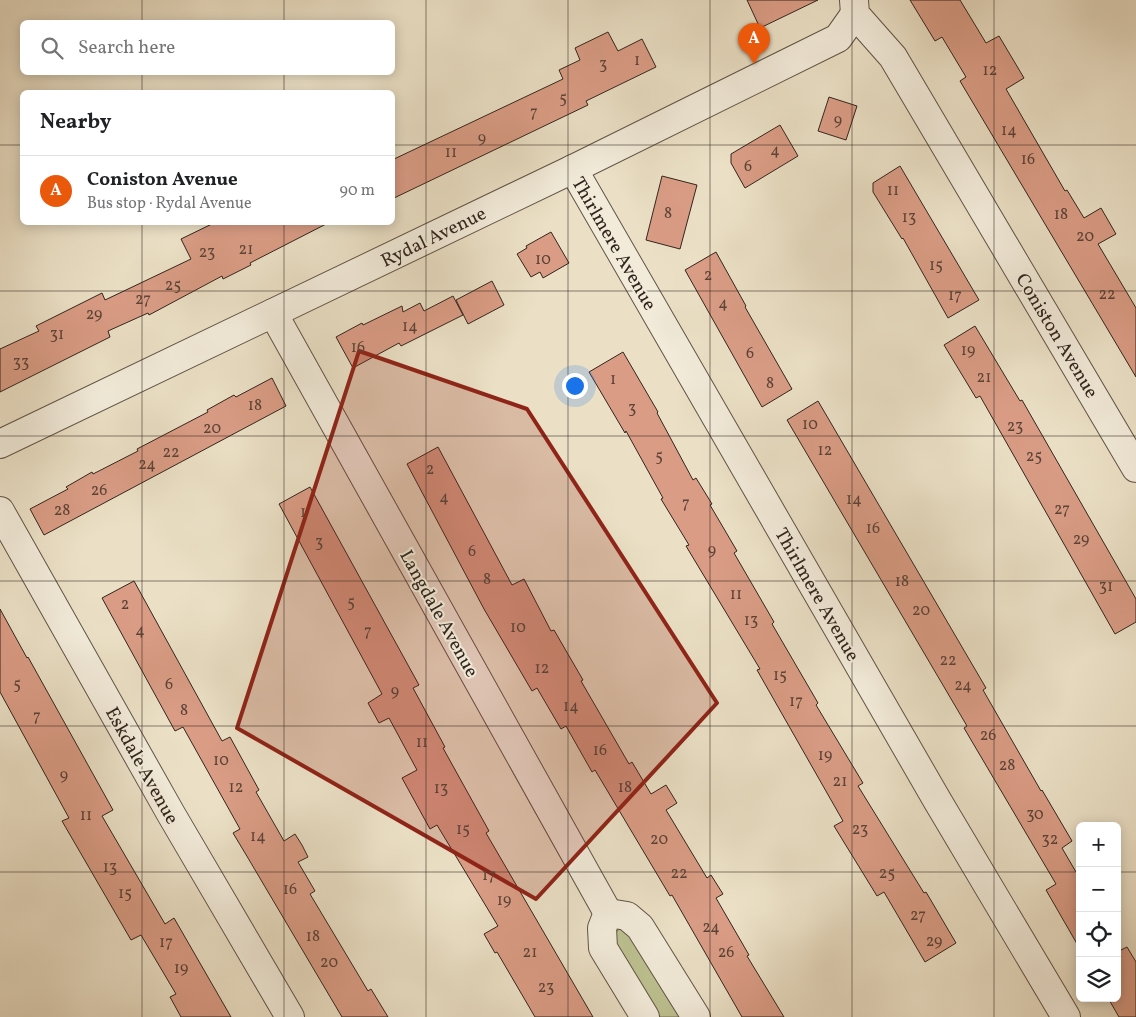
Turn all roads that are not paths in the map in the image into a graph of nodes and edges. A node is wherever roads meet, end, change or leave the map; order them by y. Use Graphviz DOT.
graph roads {
  1 [pos="854,7"];
  2 [pos="573,169"];
  3 [pos="273,313"];
  4 [pos="0,444"];
  5 [pos="1136,468"];
  6 [pos="0,511"];
  7 [pos="608,913"];
  8 [pos="290,1017"];
  9 [pos="645,1017"];
  10 [pos="696,1017"];
  11 [pos="1066,1017"];
  1 -- 2 [label="street, Rydal Avenue"];
  1 -- 5 [label="street, Coniston Avenue"];
  2 -- 3 [label="street, Rydal Avenue"];
  2 -- 11 [label="street, Thirlmere Avenue"];
  3 -- 4 [label="street, Rydal Avenue"];
  3 -- 7 [label="street, Langdale Avenue"];
  6 -- 8 [label="street, Eskdale Avenue"];
  7 -- 9 [label="street"];
  7 -- 10 [label="street"];
}
